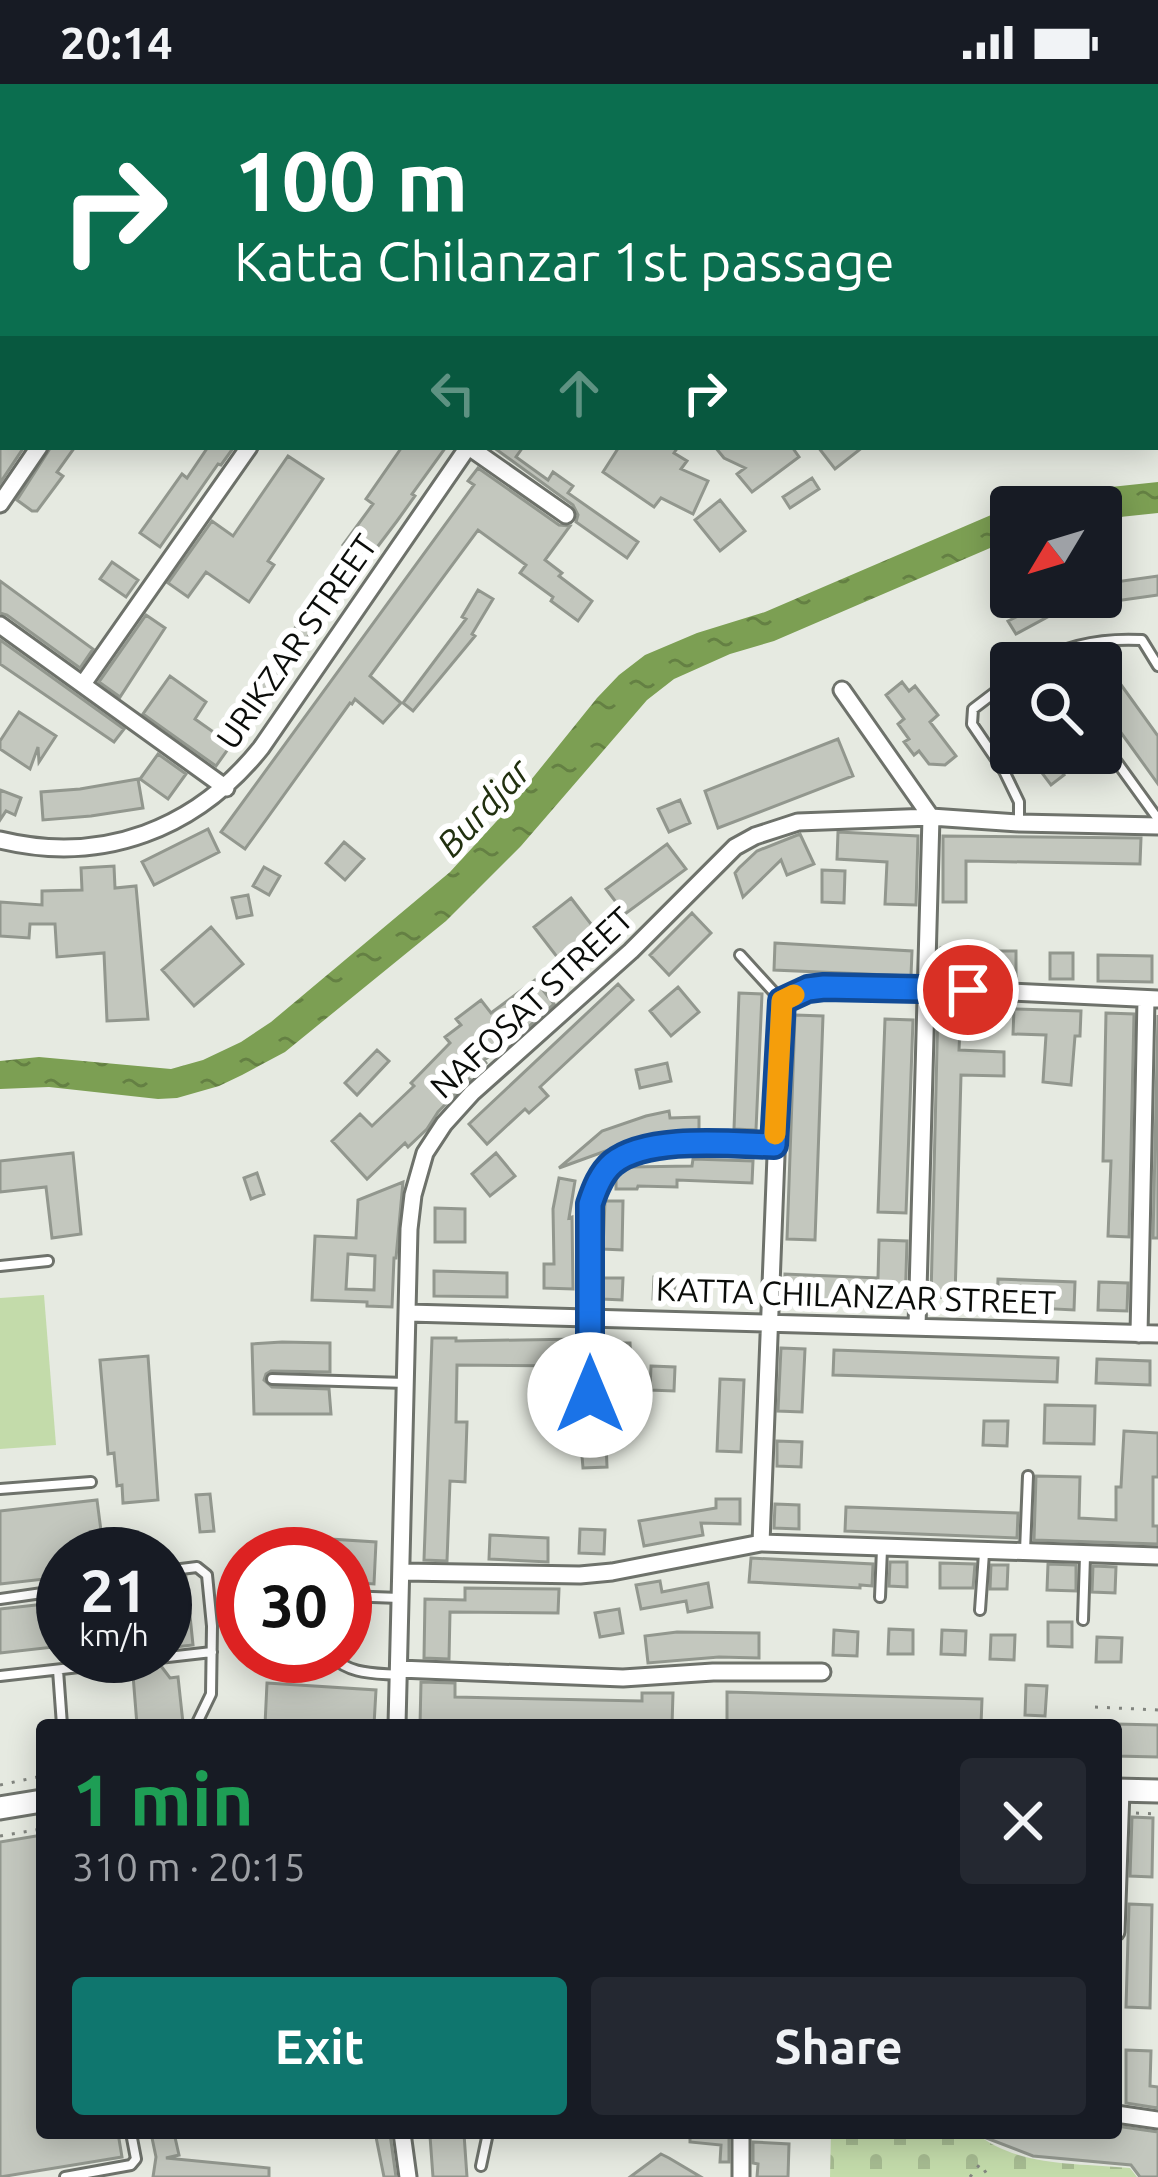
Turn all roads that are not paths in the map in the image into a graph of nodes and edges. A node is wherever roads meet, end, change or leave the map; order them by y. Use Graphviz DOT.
graph roads {
  1 [pos="37,450"];
  2 [pos="247,450"];
  3 [pos="466,450"];
  4 [pos="472,450"];
  5 [pos="0,504"];
  6 [pos="566,515"];
  7 [pos="0,626"];
  8 [pos="1158,638"];
  9 [pos="1142,640"];
  10 [pos="1100,642"];
  11 [pos="1158,666"];
  12 [pos="83,684"];
  13 [pos="842,690"];
  14 [pos="990,696"];
  15 [pos="990,750"];
  16 [pos="1122,770"];
  17 [pos="1005,774"];
  18 [pos="226,788"];
  19 [pos="931,817"];
  20 [pos="1158,822"];
  21 [pos="1018,824"];
  22 [pos="0,841"];
  23 [pos="740,955"];
  24 [pos="924,988"];
  25 [pos="1152,999"];
  26 [pos="782,1001"];
  27 [pos="774,1145"];
  28 [pos="48,1261"];
  29 [pos="0,1266"];
  30 [pos="409,1313"];
  31 [pos="590,1318"];
  32 [pos="768,1323"];
  33 [pos="917,1327"];
  34 [pos="1139,1334"];
  35 [pos="1158,1334"];
  36 [pos="272,1379"];
  37 [pos="407,1383"];
  38 [pos="590,1395"];
  39 [pos="1028,1476"];
  40 [pos="91,1482"];
  41 [pos="0,1489"];
  42 [pos="761,1543"];
  43 [pos="882,1549"];
  44 [pos="984,1551"];
  45 [pos="1024,1553"];
  46 [pos="1085,1554"];
  47 [pos="1158,1556"];
  48 [pos="192,1568"];
  49 [pos="403,1572"];
  50 [pos="36,1594"];
  51 [pos="372,1597"];
  52 [pos="880,1597"];
  53 [pos="402,1598"];
  54 [pos="0,1599"];
  55 [pos="980,1610"];
  56 [pos="1083,1620"];
  57 [pos="212,1652"];
  58 [pos="192,1654"];
  59 [pos="372,1671"];
  60 [pos="36,1672"];
  61 [pos="822,1672"];
  62 [pos="399,1673"];
  63 [pos="0,1676"];
  64 [pos="59,1683"];
  65 [pos="62,1719"];
  66 [pos="199,1719"];
  67 [pos="397,1719"];
  68 [pos="1122,1790"];
  69 [pos="1158,1791"];
  70 [pos="36,1802"];
  71 [pos="0,1808"];
  72 [pos="1122,2115"];
  73 [pos="1158,2120"];
  74 [pos="131,2139"];
  75 [pos="403,2139"];
  76 [pos="487,2139"];
  77 [pos="741,2139"];
  78 [pos="482,2166"];
  79 [pos="65,2177"];
  80 [pos="408,2177"];
  81 [pos="741,2177"];
  1 -- 5 [label="street"];
  2 -- 12 [label="street"];
  3 -- 18 [label="street, URIKZAR STREET"];
  4 -- 6 [label="street"];
  7 -- 12 [label="street"];
  8 -- 9 [label="lane"];
  9 -- 10 [label="lane"];
  9 -- 11 [label="lane"];
  12 -- 18 [label="street"];
  13 -- 19 [label="street"];
  14 -- 15 [label="lane"];
  16 -- 20 [label="lane"];
  17 -- 21 [label="lane"];
  18 -- 22 [label="street, URIKZAR STREET"];
  19 -- 21 [label="street, NAFOSAT STREET"];
  19 -- 24 [label="street"];
  19 -- 30 [label="street, NAFOSAT STREET"];
  20 -- 21 [label="street, NAFOSAT STREET"];
  23 -- 26 [label="lane"];
  24 -- 25 [label="street"];
  24 -- 26 [label="street"];
  24 -- 33 [label="street"];
  25 -- 34 [label="street"];
  26 -- 27 [label="street"];
  27 -- 31 [label="street"];
  27 -- 32 [label="street"];
  28 -- 29 [label="lane"];
  30 -- 31 [label="street, KATTA CHILANZAR STREET"];
  30 -- 37 [label="street, NAFOSAT STREET"];
  31 -- 32 [label="street, KATTA CHILANZAR STREET"];
  31 -- 38 [label="street"];
  32 -- 33 [label="street, KATTA CHILANZAR STREET"];
  32 -- 42 [label="street"];
  33 -- 34 [label="street, KATTA CHILANZAR STREET"];
  34 -- 35 [label="street, KATTA CHILANZAR STREET"];
  36 -- 37 [label="lane"];
  37 -- 49 [label="street, NAFOSAT STREET"];
  39 -- 45 [label="lane"];
  40 -- 41 [label="lane"];
  42 -- 43 [label="street"];
  42 -- 49 [label="street"];
  43 -- 44 [label="street"];
  43 -- 52 [label="lane"];
  44 -- 45 [label="street"];
  44 -- 55 [label="lane"];
  45 -- 46 [label="street"];
  46 -- 47 [label="street"];
  46 -- 56 [label="lane"];
  48 -- 57 [label="lane"];
  49 -- 53 [label="street, NAFOSAT STREET"];
  50 -- 54 [label="lane"];
  51 -- 53 [label="lane"];
  53 -- 62 [label="street, NAFOSAT STREET"];
  57 -- 58 [label="lane"];
  57 -- 66 [label="lane"];
  59 -- 62 [label="lane"];
  60 -- 63 [label="lane"];
  61 -- 62 [label="street"];
  62 -- 67 [label="street, NAFOSAT STREET"];
  64 -- 65 [label="lane"];
  68 -- 69 [label="main road"];
  70 -- 71 [label="main road"];
  72 -- 73 [label="street"];
  74 -- 79 [label="lane"];
  75 -- 80 [label="street"];
  76 -- 78 [label="lane"];
  77 -- 81 [label="street"];
}
